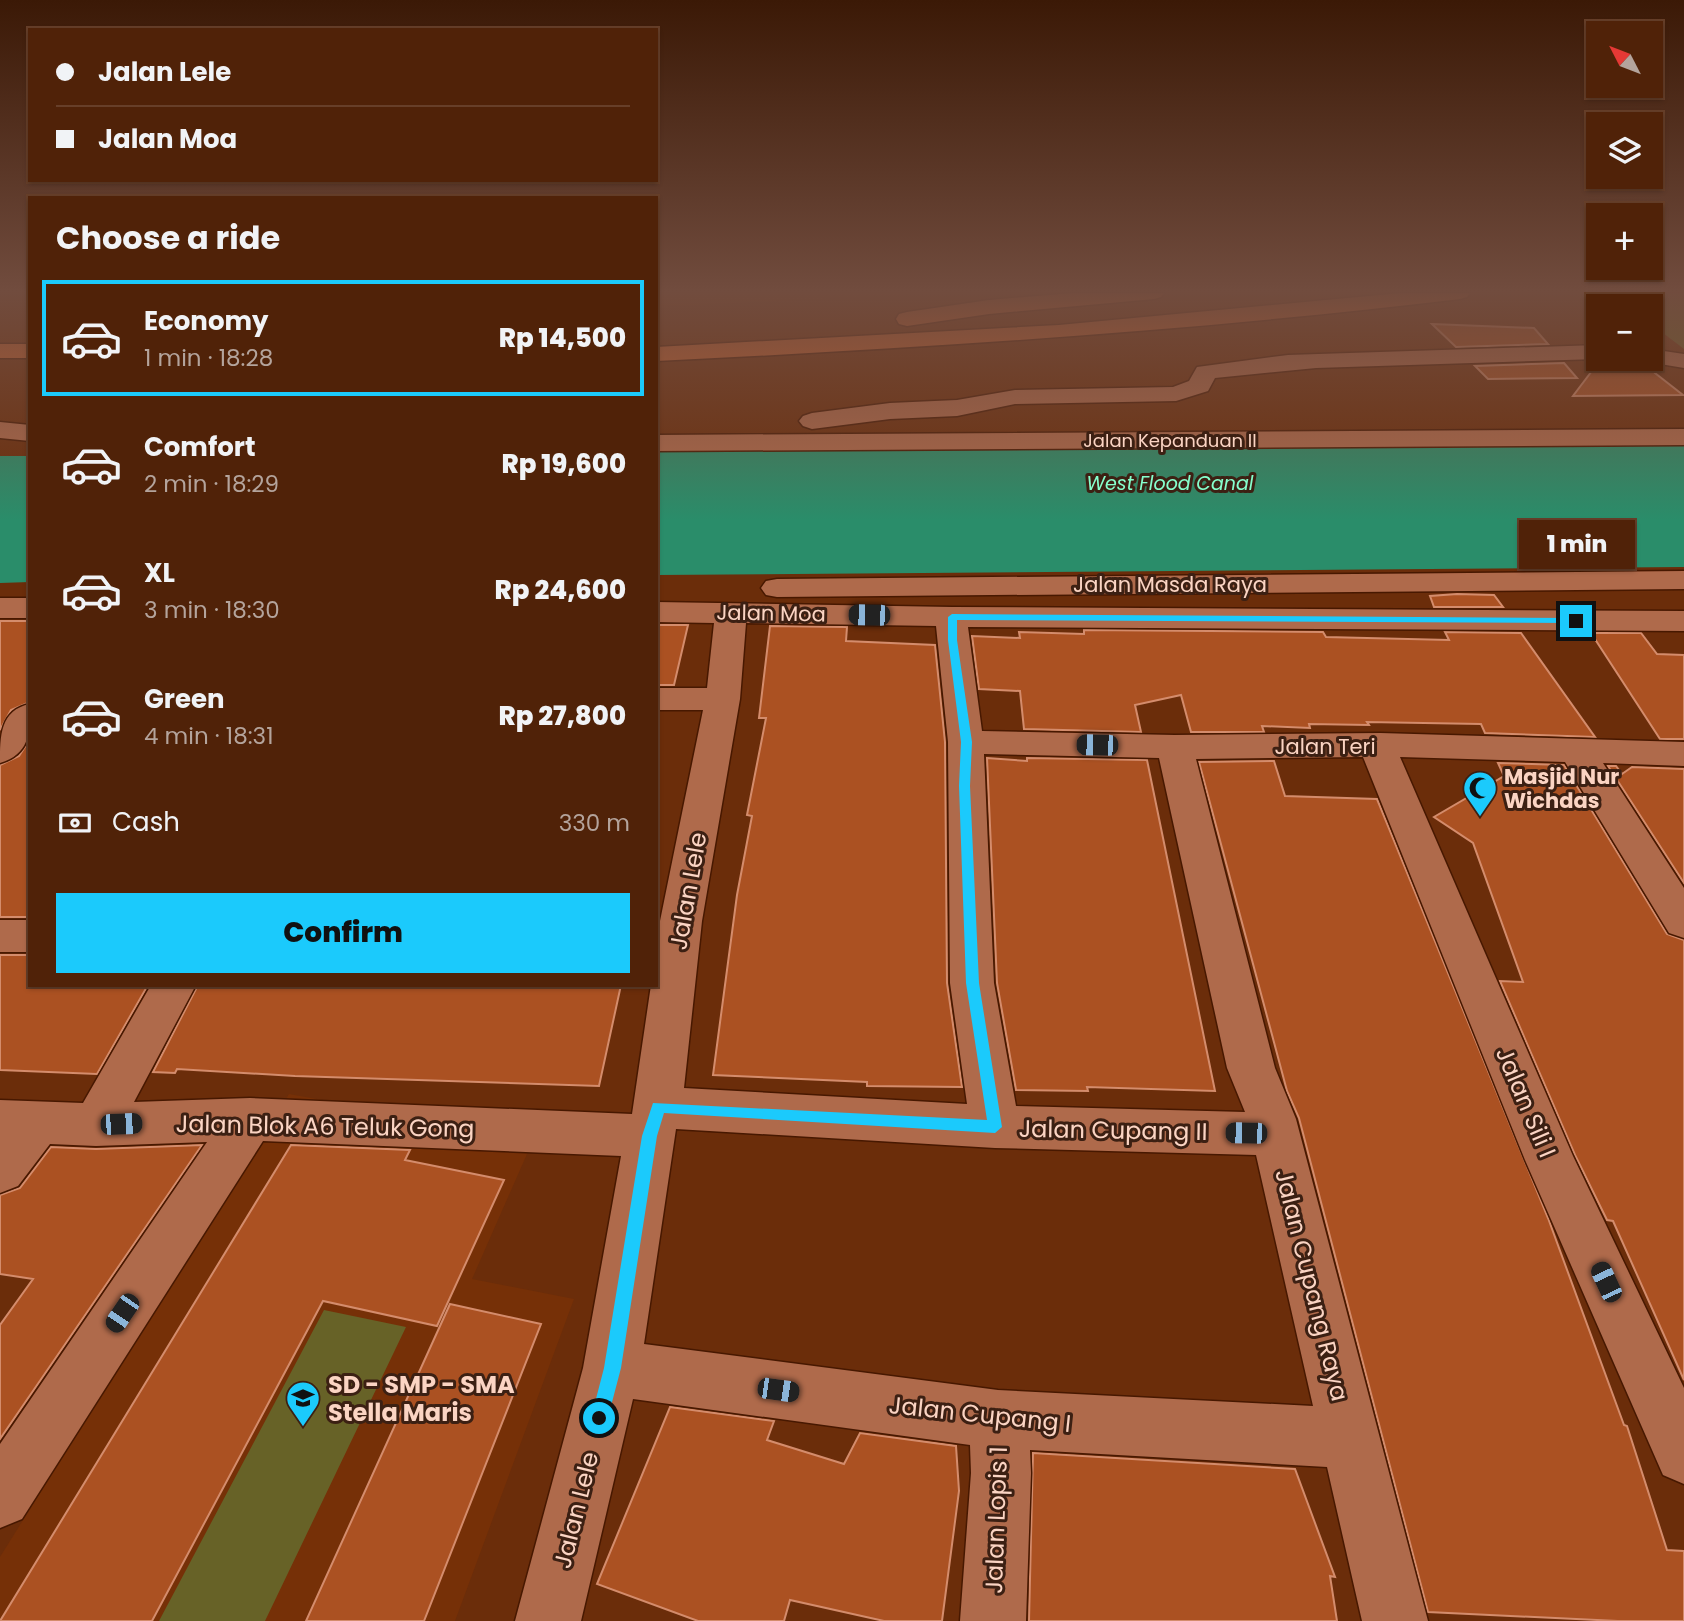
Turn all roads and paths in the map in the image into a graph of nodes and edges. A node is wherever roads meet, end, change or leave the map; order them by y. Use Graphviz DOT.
graph roads {
  1 [pos="1222,369"];
  2 [pos="0,373"];
  3 [pos="28,373"];
  4 [pos="734,419"];
  5 [pos="0,430"];
  6 [pos="28,433"];
  7 [pos="1684,438"];
  8 [pos="658,443"];
  9 [pos="28,450"];
  10 [pos="0,451"];
  11 [pos="1684,580"];
  12 [pos="658,589"];
  13 [pos="0,595"];
  14 [pos="28,595"];
  15 [pos="0,608"];
  16 [pos="28,608"];
  17 [pos="658,612"];
  18 [pos="731,612"];
  19 [pos="952,617"];
  20 [pos="1684,621"];
  21 [pos="658,699"];
  22 [pos="723,699"];
  23 [pos="0,715"];
  24 [pos="28,715"];
  25 [pos="28,716"];
  26 [pos="966,742"];
  27 [pos="1380,745"];
  28 [pos="1175,747"];
  29 [pos="0,751"];
  30 [pos="1577,752"];
  31 [pos="1684,754"];
  32 [pos="669,920"];
  33 [pos="1684,922"];
  34 [pos="173,987"];
  35 [pos="250,1119"];
  36 [pos="654,1121"];
  37 [pos="18,1122"];
  38 [pos="96,1125"];
  39 [pos="995,1127"];
  40 [pos="1274,1133"];
  41 [pos="0,1170"];
  42 [pos="612,1368"];
  43 [pos="998,1419"];
  44 [pos="1349,1438"];
  45 [pos="1684,1454"];
  46 [pos="0,1497"];
  47 [pos="548,1621"];
  48 [pos="993,1621"];
  49 [pos="1395,1621"];
  1 -- 4 [label="street"];
  2 -- 3 [label="highway"];
  5 -- 6 [label="street"];
  7 -- 8 [label="street, Jalan Kepanduan II"];
  9 -- 10 [label="street"];
  11 -- 12 [label="street, Jalan Masda Raya"];
  13 -- 14 [label="street"];
  15 -- 16 [label="street"];
  17 -- 18 [label="street, Jalan Moa"];
  18 -- 19 [label="street, Jalan Moa"];
  18 -- 22 [label="street, Jalan Lele"];
  19 -- 20 [label="street, Jalan Moa"];
  19 -- 26 [label="street"];
  21 -- 22 [label="street"];
  22 -- 32 [label="street, Jalan Lele"];
  23 -- 24 [label="street"];
  25 -- 29 [label="street"];
  26 -- 28 [label="street, Jalan Teri"];
  26 -- 39 [label="street"];
  27 -- 28 [label="street, Jalan Teri"];
  27 -- 30 [label="street, Jalan Teri"];
  27 -- 45 [label="street, Jalan Sili I"];
  28 -- 40 [label="street, Jalan Cupang Raya"];
  30 -- 31 [label="street, Jalan Teri"];
  30 -- 33 [label="street"];
  32 -- 36 [label="street, Jalan Lele"];
  34 -- 38 [label="street"];
  35 -- 36 [label="street, Jalan Blok A6 Teluk Gong"];
  35 -- 38 [label="street, Jalan Blok A6 Teluk Gong"];
  35 -- 46 [label="street"];
  36 -- 39 [label="street, Jalan Cupang II"];
  36 -- 42 [label="street, Jalan Lele"];
  37 -- 38 [label="street, Jalan Blok A6 Teluk Gong"];
  37 -- 41 [label="street"];
  39 -- 40 [label="street, Jalan Cupang II"];
  40 -- 44 [label="street, Jalan Cupang Raya"];
  42 -- 43 [label="street, Jalan Cupang I"];
  42 -- 47 [label="street, Jalan Lele"];
  43 -- 44 [label="street, Jalan Cupang I"];
  43 -- 48 [label="street, Jalan Lopis 1"];
  44 -- 49 [label="street, Jalan Cupang Raya"];
}
